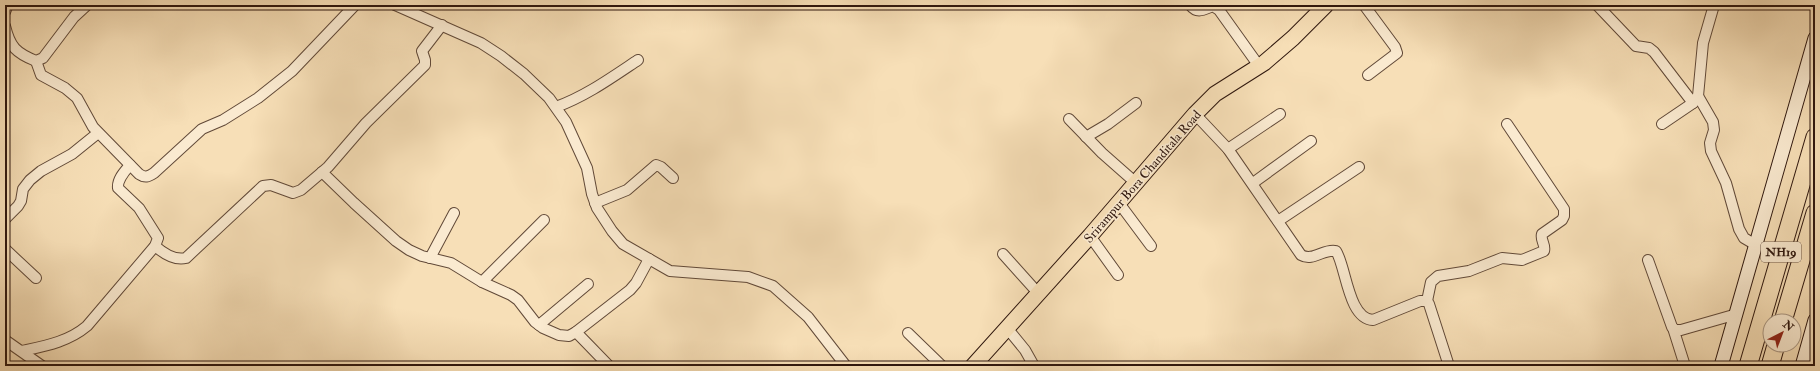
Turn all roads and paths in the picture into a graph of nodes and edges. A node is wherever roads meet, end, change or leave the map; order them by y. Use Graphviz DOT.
graph roads {
  1 [pos="8,5"];
  2 [pos="87,5"];
  3 [pos="355,5"];
  4 [pos="395,5"];
  5 [pos="1190,5"];
  6 [pos="1326,5"];
  7 [pos="1364,5"];
  8 [pos="1596,5"];
  9 [pos="1714,5"];
  10 [pos="5,12"];
  11 [pos="442,25"];
  12 [pos="5,26"];
  13 [pos="1815,38"];
  14 [pos="8,41"];
  15 [pos="638,60"];
  16 [pos="36,61"];
  17 [pos="1259,66"];
  18 [pos="1368,76"];
  19 [pos="1696,100"];
  20 [pos="1136,103"];
  21 [pos="556,107"];
  22 [pos="1195,114"];
  23 [pos="1280,114"];
  24 [pos="1069,119"];
  25 [pos="1507,124"];
  26 [pos="1662,124"];
  27 [pos="98,133"];
  28 [pos="1086,136"];
  29 [pos="1815,137"];
  30 [pos="1311,141"];
  31 [pos="1228,149"];
  32 [pos="130,165"];
  33 [pos="1359,167"];
  34 [pos="322,172"];
  35 [pos="673,178"];
  36 [pos="1136,183"];
  37 [pos="1252,184"];
  38 [pos="595,203"];
  39 [pos="1119,203"];
  40 [pos="454,213"];
  41 [pos="1815,213"];
  42 [pos="5,219"];
  43 [pos="544,220"];
  44 [pos="1278,221"];
  45 [pos="1090,236"];
  46 [pos="1756,245"];
  47 [pos="155,246"];
  48 [pos="1151,246"];
  49 [pos="5,249"];
  50 [pos="1003,254"];
  51 [pos="430,258"];
  52 [pos="649,260"];
  53 [pos="1648,260"];
  54 [pos="1118,275"];
  55 [pos="36,278"];
  56 [pos="482,282"];
  57 [pos="588,284"];
  58 [pos="1038,293"];
  59 [pos="1427,301"];
  60 [pos="1785,313"];
  61 [pos="1737,314"];
  62 [pos="1815,320"];
  63 [pos="539,325"];
  64 [pos="1007,328"];
  65 [pos="1673,328"];
  66 [pos="576,332"];
  67 [pos="908,333"];
  68 [pos="5,340"];
  69 [pos="22,351"];
  70 [pos="1774,353"];
  71 [pos="42,366"];
  72 [pos="609,366"];
  73 [pos="846,366"];
  74 [pos="942,366"];
  75 [pos="974,366"];
  76 [pos="1034,366"];
  77 [pos="1449,366"];
  78 [pos="1685,366"];
  79 [pos="1721,366"];
  80 [pos="1748,366"];
  81 [pos="1770,366"];
  82 [pos="1802,366"];
  1 -- 10 [label="street"];
  2 -- 16 [label="street"];
  3 -- 32 [label="street"];
  4 -- 11 [label="street"];
  5 -- 17 [label="street"];
  6 -- 17 [label="main road, Srirampur Bora Chanditala Road"];
  7 -- 18 [label="street"];
  8 -- 19 [label="street"];
  9 -- 19 [label="street"];
  11 -- 21 [label="street"];
  11 -- 34 [label="street"];
  12 -- 14 [label="street"];
  13 -- 46 [label="street"];
  14 -- 16 [label="street"];
  15 -- 21 [label="street"];
  16 -- 27 [label="street"];
  17 -- 22 [label="main road, Srirampur Bora Chanditala Road"];
  19 -- 26 [label="street"];
  19 -- 46 [label="street"];
  20 -- 28 [label="street"];
  21 -- 38 [label="street"];
  22 -- 31 [label="street"];
  22 -- 36 [label="main road, Srirampur Bora Chanditala Road"];
  23 -- 31 [label="street"];
  24 -- 28 [label="street"];
  25 -- 59 [label="street"];
  27 -- 32 [label="street"];
  27 -- 42 [label="street"];
  28 -- 36 [label="street"];
  29 -- 80 [label="highway, NH19"];
  30 -- 37 [label="street"];
  31 -- 37 [label="street"];
  32 -- 47 [label="street"];
  33 -- 44 [label="street"];
  34 -- 47 [label="street"];
  34 -- 51 [label="street"];
  35 -- 38 [label="street"];
  36 -- 39 [label="main road, Srirampur Bora Chanditala Road"];
  37 -- 44 [label="street"];
  38 -- 52 [label="street"];
  39 -- 45 [label="main road, Srirampur Bora Chanditala Road"];
  39 -- 48 [label="street"];
  40 -- 51 [label="street"];
  41 -- 60 [label="highway, NH19"];
  43 -- 56 [label="street"];
  44 -- 59 [label="street"];
  45 -- 54 [label="street"];
  45 -- 58 [label="main road, Srirampur Bora Chanditala Road"];
  46 -- 61 [label="street"];
  47 -- 69 [label="street"];
  49 -- 55 [label="street"];
  50 -- 58 [label="street"];
  51 -- 56 [label="street"];
  52 -- 66 [label="street"];
  52 -- 73 [label="street"];
  53 -- 65 [label="street"];
  56 -- 63 [label="street"];
  57 -- 63 [label="street"];
  58 -- 64 [label="main road, Srirampur Bora Chanditala Road"];
  59 -- 77 [label="street"];
  61 -- 65 [label="street"];
  61 -- 79 [label="street"];
  62 -- 82 [label="street"];
  63 -- 66 [label="street"];
  64 -- 75 [label="main road, Srirampur Bora Chanditala Road"];
  64 -- 76 [label="street"];
  65 -- 78 [label="street"];
  66 -- 72 [label="street"];
  67 -- 74 [label="street"];
  68 -- 69 [label="street"];
  69 -- 71 [label="street"];
  70 -- 81 [label="highway"];
}
